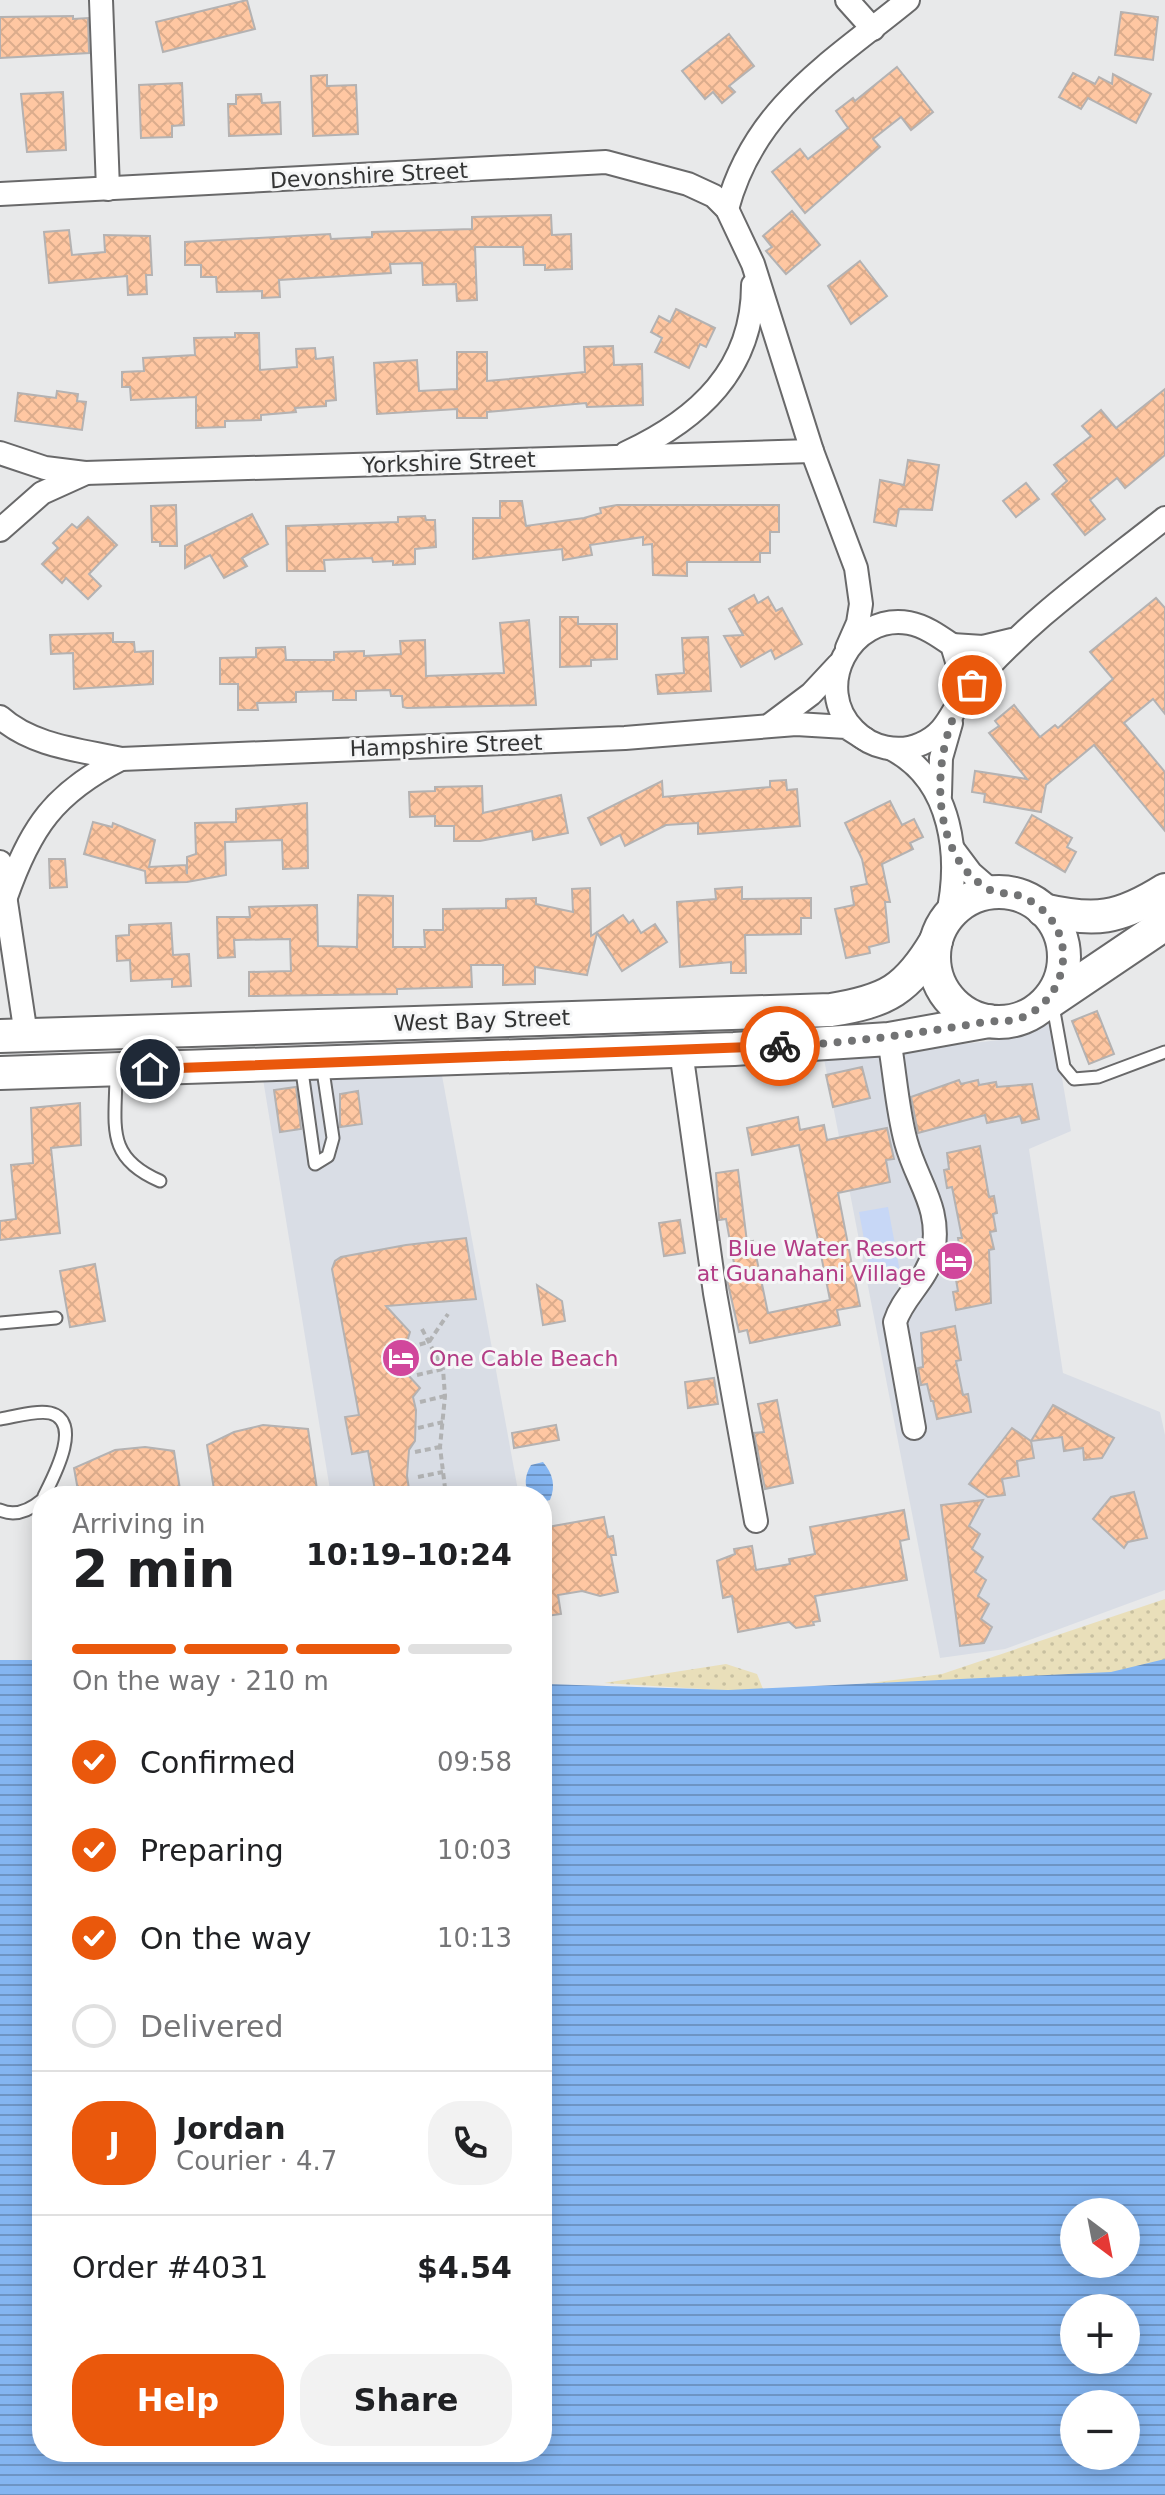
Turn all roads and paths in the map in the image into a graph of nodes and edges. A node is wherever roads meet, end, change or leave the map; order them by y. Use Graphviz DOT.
graph roads {
  1 [pos="101,0"];
  2 [pos="847,0"];
  3 [pos="908,0"];
  4 [pos="873,29"];
  5 [pos="108,189"];
  6 [pos="11,193"];
  7 [pos="0,203"];
  8 [pos="727,209"];
  9 [pos="753,264"];
  10 [pos="812,451"];
  11 [pos="0,453"];
  12 [pos="619,457"];
  13 [pos="85,473"];
  14 [pos="1165,518"];
  15 [pos="0,530"];
  16 [pos="856,568"];
  17 [pos="909,623"];
  18 [pos="1013,639"];
  19 [pos="952,645"];
  20 [pos="843,656"];
  21 [pos="957,708"];
  22 [pos="0,717"];
  23 [pos="770,724"];
  24 [pos="865,739"];
  25 [pos="892,749"];
  26 [pos="121,759"];
  27 [pos="940,801"];
  28 [pos="953,849"];
  29 [pos="0,862"];
  30 [pos="1165,890"];
  31 [pos="994,893"];
  32 [pos="6,897"];
  33 [pos="1043,910"];
  34 [pos="1165,924"];
  35 [pos="941,930"];
  36 [pos="1042,1007"];
  37 [pos="989,1021"];
  38 [pos="13,1035"];
  39 [pos="889,1039"];
  40 [pos="681,1051"];
  41 [pos="1165,1052"];
  42 [pos="312,1063"];
  43 [pos="116,1070"];
  44 [pos="0,1073"];
  45 [pos="160,1181"];
  46 [pos="448,1314"];
  47 [pos="56,1318"];
  48 [pos="0,1323"];
  49 [pos="422,1329"];
  50 [pos="429,1342"];
  51 [pos="410,1347"];
  52 [pos="443,1369"];
  53 [pos="417,1375"];
  54 [pos="445,1396"];
  55 [pos="420,1402"];
  56 [pos="0,1419"];
  57 [pos="443,1422"];
  58 [pos="418,1428"];
  59 [pos="914,1428"];
  60 [pos="440,1447"];
  61 [pos="415,1452"];
  62 [pos="443,1472"];
  63 [pos="418,1477"];
  64 [pos="48,1486"];
  65 [pos="445,1486"];
  66 [pos="32,1506"];
  67 [pos="0,1510"];
  68 [pos="756,1521"];
  1 -- 5 [label="street"];
  2 -- 4 [label="street"];
  3 -- 4 [label="street"];
  4 -- 8 [label="street"];
  5 -- 6 [label="street, Devonshire Street"];
  5 -- 8 [label="street, Devonshire Street"];
  6 -- 7 [label="street"];
  8 -- 9 [label="street"];
  9 -- 10 [label="street"];
  9 -- 12 [label="street"];
  10 -- 12 [label="street, Yorkshire Street"];
  10 -- 16 [label="street"];
  11 -- 13 [label="street, Yorkshire Street"];
  12 -- 13 [label="street, Yorkshire Street"];
  13 -- 15 [label="street, Yorkshire Street"];
  14 -- 18 [label="street"];
  16 -- 17 [label="street"];
  16 -- 20 [label="street"];
  17 -- 19 [label="street"];
  17 -- 20 [label="street"];
  18 -- 19 [label="street"];
  18 -- 21 [label="street"];
  19 -- 21 [label="street"];
  20 -- 23 [label="street"];
  20 -- 24 [label="street"];
  21 -- 25 [label="street"];
  21 -- 27 [label="street"];
  22 -- 26 [label="street, Hampshire Street"];
  23 -- 24 [label="street, Hampshire Street"];
  23 -- 26 [label="street, Hampshire Street"];
  24 -- 25 [label="street"];
  25 -- 27 [label="street"];
  26 -- 32 [label="street, Hampshire Street"];
  27 -- 28 [label="street"];
  28 -- 31 [label="street"];
  28 -- 35 [label="street"];
  29 -- 32 [label="street"];
  30 -- 33 [label="main road"];
  31 -- 33 [label="main road"];
  31 -- 35 [label="main road"];
  32 -- 38 [label="street"];
  33 -- 36 [label="main road"];
  34 -- 36 [label="main road"];
  35 -- 37 [label="main road"];
  35 -- 38 [label="main road, West Bay Street"];
  36 -- 37 [label="main road"];
  36 -- 41 [label="lane"];
  37 -- 39 [label="main road, West Bay Street"];
  39 -- 40 [label="main road, West Bay Street"];
  39 -- 59 [label="street"];
  40 -- 42 [label="main road, West Bay Street"];
  40 -- 68 [label="street"];
  42 -- 42 [label="lane"];
  42 -- 43 [label="main road, West Bay Street"];
  43 -- 44 [label="main road, West Bay Street"];
  43 -- 45 [label="lane"];
  46 -- 50 [label="path"];
  47 -- 48 [label="lane"];
  49 -- 50 [label="path"];
  50 -- 51 [label="path"];
  50 -- 52 [label="path"];
  52 -- 53 [label="path"];
  52 -- 54 [label="path"];
  54 -- 55 [label="path"];
  54 -- 57 [label="path"];
  56 -- 64 [label="lane"];
  57 -- 58 [label="path"];
  57 -- 60 [label="path"];
  60 -- 61 [label="path"];
  60 -- 62 [label="path"];
  62 -- 63 [label="path"];
  62 -- 65 [label="path"];
  66 -- 67 [label="lane"];
}
